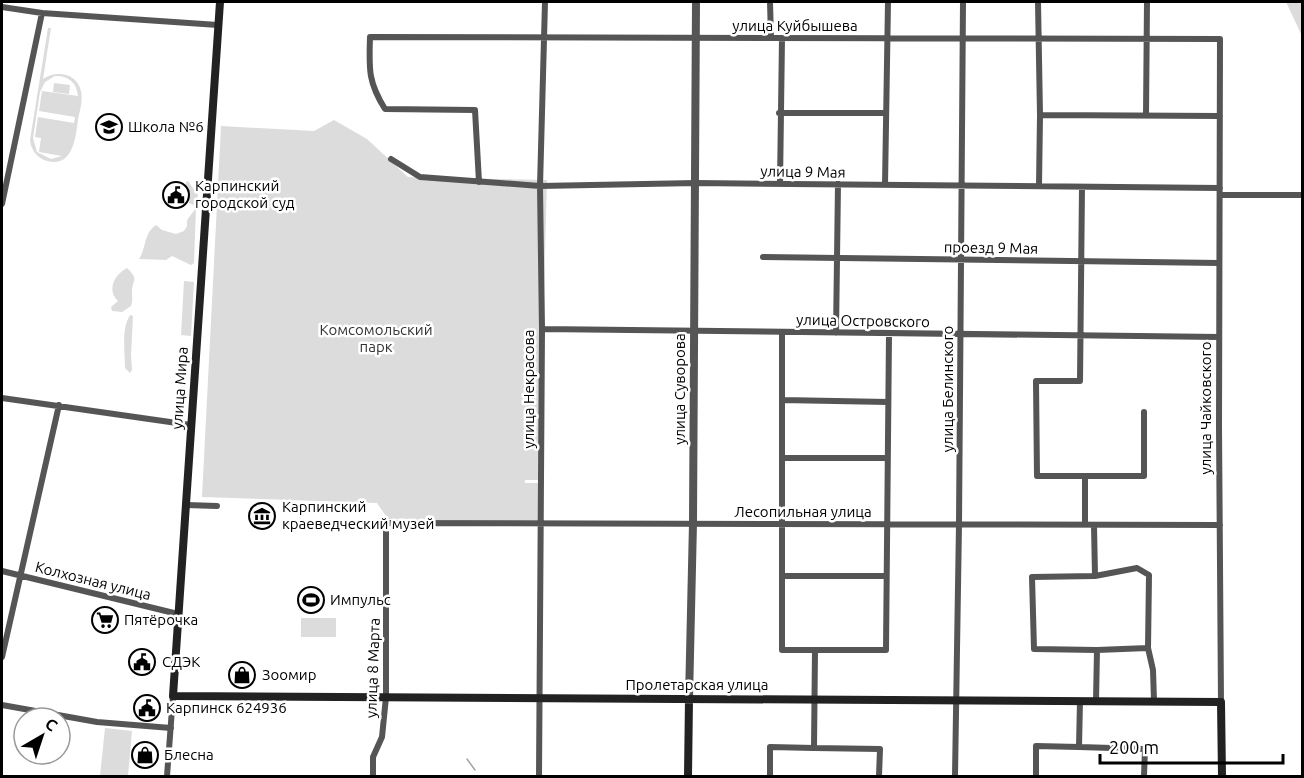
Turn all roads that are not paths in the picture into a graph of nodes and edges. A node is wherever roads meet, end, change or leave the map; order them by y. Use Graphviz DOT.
graph roads {
  1 [pos="220,2"];
  2 [pos="545,2"];
  3 [pos="696,2"];
  4 [pos="770,2"];
  5 [pos="888,2"];
  6 [pos="963,2"];
  7 [pos="1038,2"];
  8 [pos="1147,2"];
  9 [pos="2,8"];
  10 [pos="42,13"];
  11 [pos="218,26"];
  12 [pos="544,37"];
  13 [pos="695,38"];
  14 [pos="771,38"];
  15 [pos="782,38"];
  16 [pos="888,38"];
  17 [pos="963,39"];
  18 [pos="1039,39"];
  19 [pos="1148,39"];
  20 [pos="1220,39"];
  21 [pos="779,113"];
  22 [pos="885,113"];
  23 [pos="1040,115"];
  24 [pos="1146,115"];
  25 [pos="1220,117"];
  26 [pos="391,159"];
  27 [pos="479,182"];
  28 [pos="696,183"];
  29 [pos="780,184"];
  30 [pos="838,184"];
  31 [pos="885,185"];
  32 [pos="540,186"];
  33 [pos="963,186"];
  34 [pos="1039,186"];
  35 [pos="1082,187"];
  36 [pos="1220,192"];
  37 [pos="1302,195"];
  38 [pos="2,204"];
  39 [pos="763,258"];
  40 [pos="837,258"];
  41 [pos="961,260"];
  42 [pos="1082,262"];
  43 [pos="1219,263"];
  44 [pos="542,329"];
  45 [pos="693,331"];
  46 [pos="782,332"];
  47 [pos="836,333"];
  48 [pos="889,334"];
  49 [pos="960,335"];
  50 [pos="1080,336"];
  51 [pos="1219,337"];
  52 [pos="2,398"];
  53 [pos="782,400"];
  54 [pos="888,402"];
  55 [pos="59,405"];
  56 [pos="1144,412"];
  57 [pos="191,425"];
  58 [pos="782,458"];
  59 [pos="887,458"];
  60 [pos="1085,476"];
  61 [pos="186,505"];
  62 [pos="217,507"];
  63 [pos="386,523"];
  64 [pos="541,523"];
  65 [pos="693,523"];
  66 [pos="783,524"];
  67 [pos="886,524"];
  68 [pos="959,524"];
  69 [pos="1085,525"];
  70 [pos="1094,525"];
  71 [pos="1220,525"];
  72 [pos="2,571"];
  73 [pos="19,575"];
  74 [pos="783,576"];
  75 [pos="886,576"];
  76 [pos="1095,576"];
  77 [pos="178,614"];
  78 [pos="1148,648"];
  79 [pos="815,650"];
  80 [pos="1097,650"];
  81 [pos="2,657"];
  82 [pos="173,696"];
  83 [pos="386,697"];
  84 [pos="539,698"];
  85 [pos="689,699"];
  86 [pos="957,700"];
  87 [pos="1080,701"];
  88 [pos="1096,701"];
  89 [pos="1154,701"];
  90 [pos="1221,702"];
  91 [pos="815,704"];
  92 [pos="2,705"];
  93 [pos="171,728"];
  94 [pos="1079,747"];
  95 [pos="814,748"];
  96 [pos="167,777"];
  97 [pos="373,777"];
  98 [pos="539,777"];
  99 [pos="688,777"];
  100 [pos="770,777"];
  101 [pos="879,777"];
  102 [pos="955,777"];
  103 [pos="1036,777"];
  104 [pos="1144,777"];
  105 [pos="1222,777"];
  1 -- 11 [label="main road, улица Мира"];
  2 -- 12 [label="street, улица Некрасова"];
  3 -- 13 [label="street, улица Суворова"];
  4 -- 14 [label="street"];
  5 -- 16 [label="street"];
  6 -- 17 [label="street, улица Белинского"];
  7 -- 18 [label="street"];
  8 -- 19 [label="street"];
  9 -- 10 [label="street"];
  10 -- 11 [label="street"];
  10 -- 38 [label="street"];
  11 -- 57 [label="main road, улица Мира"];
  12 -- 13 [label="street, улица Куйбышева"];
  12 -- 27 [label="street, улица Куйбышева"];
  12 -- 32 [label="street, улица Некрасова"];
  13 -- 14 [label="street, улица Куйбышева"];
  13 -- 28 [label="street, улица Суворова"];
  14 -- 15 [label="street, улица Куйбышева"];
  15 -- 16 [label="street, улица Куйбышева"];
  15 -- 21 [label="street"];
  16 -- 17 [label="street, улица Куйбышева"];
  16 -- 22 [label="street"];
  17 -- 18 [label="street, улица Куйбышева"];
  17 -- 33 [label="street, улица Белинского"];
  18 -- 19 [label="street, улица Куйбышева"];
  18 -- 23 [label="street"];
  19 -- 20 [label="street, улица Куйбышева"];
  19 -- 24 [label="street"];
  20 -- 25 [label="street, улица Чайковского"];
  21 -- 22 [label="street"];
  21 -- 29 [label="street"];
  22 -- 31 [label="street"];
  23 -- 24 [label="street"];
  23 -- 34 [label="street"];
  24 -- 25 [label="street"];
  25 -- 36 [label="street, улица Чайковского"];
  26 -- 27 [label="street, улица 9 Мая"];
  27 -- 32 [label="street, улица 9 Мая"];
  28 -- 29 [label="street, улица 9 Мая"];
  28 -- 32 [label="street, улица 9 Мая"];
  28 -- 45 [label="street, улица Суворова"];
  29 -- 30 [label="street, улица 9 Мая"];
  30 -- 31 [label="street, улица 9 Мая"];
  30 -- 40 [label="street"];
  31 -- 33 [label="street, улица 9 Мая"];
  32 -- 44 [label="street, улица Некрасова"];
  33 -- 34 [label="street, улица 9 Мая"];
  33 -- 41 [label="street, улица Белинского"];
  34 -- 35 [label="street, улица 9 Мая"];
  35 -- 36 [label="street, улица 9 Мая"];
  35 -- 42 [label="street"];
  36 -- 37 [label="street, улица 9 Мая"];
  36 -- 43 [label="street, улица Чайковского"];
  39 -- 40 [label="street, проезд 9 Мая"];
  40 -- 41 [label="street, проезд 9 Мая"];
  40 -- 47 [label="street"];
  41 -- 42 [label="street, проезд 9 Мая"];
  41 -- 49 [label="street, улица Белинского"];
  42 -- 43 [label="street, проезд 9 Мая"];
  42 -- 50 [label="street"];
  43 -- 51 [label="street, улица Чайковского"];
  44 -- 45 [label="street, улица Островского"];
  44 -- 64 [label="street, улица Некрасова"];
  45 -- 46 [label="street, улица Островского"];
  45 -- 65 [label="street, улица Суворова"];
  46 -- 47 [label="street, улица Островского"];
  46 -- 53 [label="street"];
  47 -- 48 [label="street, улица Островского"];
  48 -- 49 [label="street, улица Островского"];
  48 -- 54 [label="street"];
  49 -- 50 [label="street, улица Островского"];
  49 -- 68 [label="street, улица Белинского"];
  50 -- 51 [label="street, улица Островского"];
  50 -- 60 [label="street"];
  51 -- 71 [label="street, улица Чайковского"];
  52 -- 55 [label="street"];
  53 -- 54 [label="street"];
  53 -- 58 [label="street"];
  54 -- 59 [label="street"];
  55 -- 57 [label="street"];
  55 -- 73 [label="street"];
  56 -- 60 [label="street"];
  57 -- 61 [label="main road, улица Мира"];
  58 -- 59 [label="street"];
  58 -- 66 [label="street"];
  59 -- 67 [label="street"];
  60 -- 69 [label="street"];
  61 -- 62 [label="street"];
  61 -- 77 [label="main road, улица Мира"];
  63 -- 64 [label="street, Лесопильная улица"];
  63 -- 83 [label="street, улица 8 Марта"];
  64 -- 65 [label="street, Лесопильная улица"];
  64 -- 84 [label="street, улица Некрасова"];
  65 -- 66 [label="street, Лесопильная улица"];
  65 -- 85 [label="street, улица Суворова"];
  66 -- 67 [label="street, Лесопильная улица"];
  66 -- 74 [label="street"];
  67 -- 68 [label="street, Лесопильная улица"];
  67 -- 75 [label="street"];
  68 -- 69 [label="street, Лесопильная улица"];
  68 -- 86 [label="street, улица Белинского"];
  69 -- 70 [label="street, Лесопильная улица"];
  70 -- 71 [label="street, Лесопильная улица"];
  70 -- 76 [label="street"];
  71 -- 90 [label="street, улица Чайковского"];
  72 -- 73 [label="street, Колхозная улица"];
  73 -- 77 [label="street, Колхозная улица"];
  73 -- 81 [label="street"];
  74 -- 75 [label="street"];
  74 -- 79 [label="street"];
  75 -- 79 [label="street"];
  76 -- 78 [label="street"];
  76 -- 80 [label="street"];
  77 -- 82 [label="main road, улица Мира"];
  78 -- 80 [label="street"];
  78 -- 89 [label="street"];
  79 -- 91 [label="street"];
  80 -- 88 [label="street"];
  82 -- 83 [label="main road, Пролетарская улица"];
  82 -- 93 [label="street, улица Мира"];
  83 -- 84 [label="main road, Пролетарская улица"];
  83 -- 97 [label="street, улица 8 Марта"];
  84 -- 85 [label="main road, Пролетарская улица"];
  84 -- 98 [label="street, улица Некрасова"];
  85 -- 91 [label="main road, Пролетарская улица"];
  85 -- 99 [label="main road, улица Суворова"];
  86 -- 87 [label="main road, Пролетарская улица"];
  86 -- 91 [label="main road, Пролетарская улица"];
  86 -- 102 [label="street, улица Белинского"];
  87 -- 88 [label="main road, Пролетарская улица"];
  87 -- 94 [label="street"];
  88 -- 89 [label="main road, Пролетарская улица"];
  89 -- 90 [label="main road, Пролетарская улица"];
  90 -- 105 [label="main road, улица Чайковского"];
  91 -- 95 [label="street"];
  92 -- 93 [label="street"];
  93 -- 96 [label="street, улица Мира"];
  94 -- 103 [label="street"];
  94 -- 104 [label="street"];
  95 -- 100 [label="street"];
  95 -- 101 [label="street"];
}
